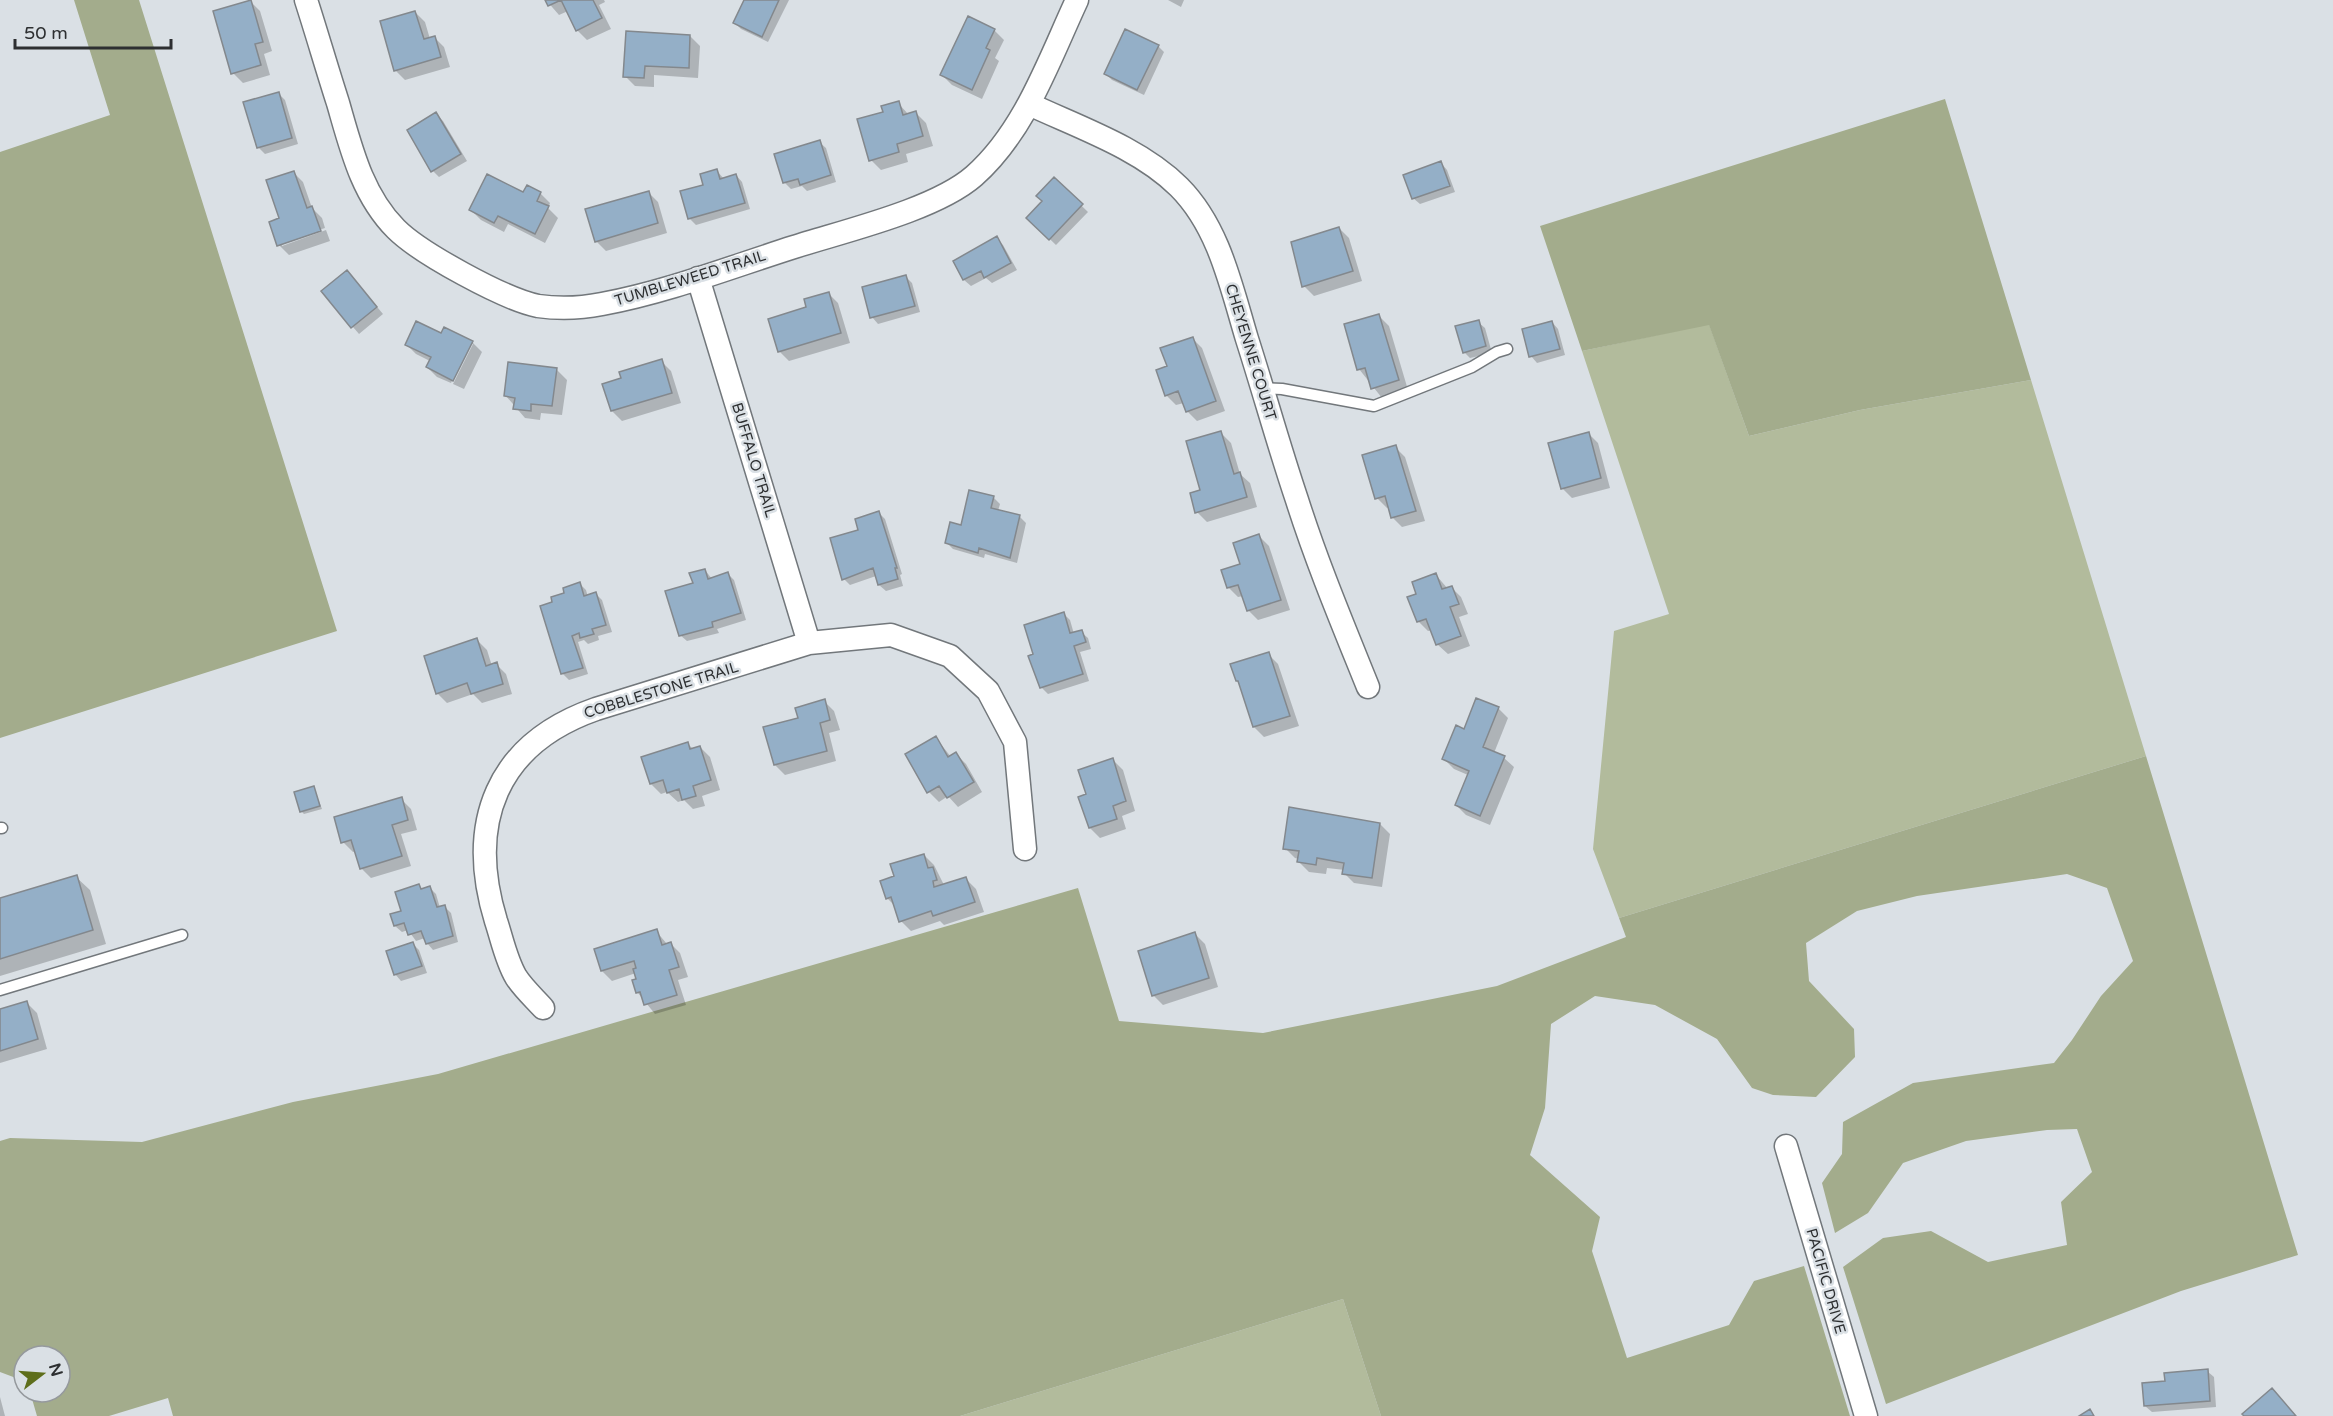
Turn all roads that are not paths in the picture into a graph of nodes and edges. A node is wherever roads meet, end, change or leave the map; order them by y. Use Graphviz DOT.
graph roads {
  1 [pos="306,0"];
  2 [pos="1077,0"];
  3 [pos="1029,104"];
  4 [pos="698,278"];
  5 [pos="1507,349"];
  6 [pos="1262,388"];
  7 [pos="809,643"];
  8 [pos="1368,687"];
  9 [pos="1025,849"];
  10 [pos="182,934"];
  11 [pos="0,990"];
  12 [pos="543,1008"];
  13 [pos="1786,1146"];
  14 [pos="1866,1416"];
  1 -- 4 [label="street, TUMBLEWEED TRAIL"];
  2 -- 3 [label="street, TUMBLEWEED TRAIL"];
  3 -- 4 [label="street, TUMBLEWEED TRAIL"];
  3 -- 6 [label="street, CHEYENNE COURT"];
  4 -- 7 [label="street, BUFFALO TRAIL"];
  5 -- 6 [label="lane"];
  6 -- 8 [label="street, CHEYENNE COURT"];
  7 -- 9 [label="street, COBBLESTONE TRAIL"];
  7 -- 12 [label="street, COBBLESTONE TRAIL"];
  10 -- 11 [label="lane"];
  13 -- 14 [label="street, PACIFIC DRIVE"];
}
